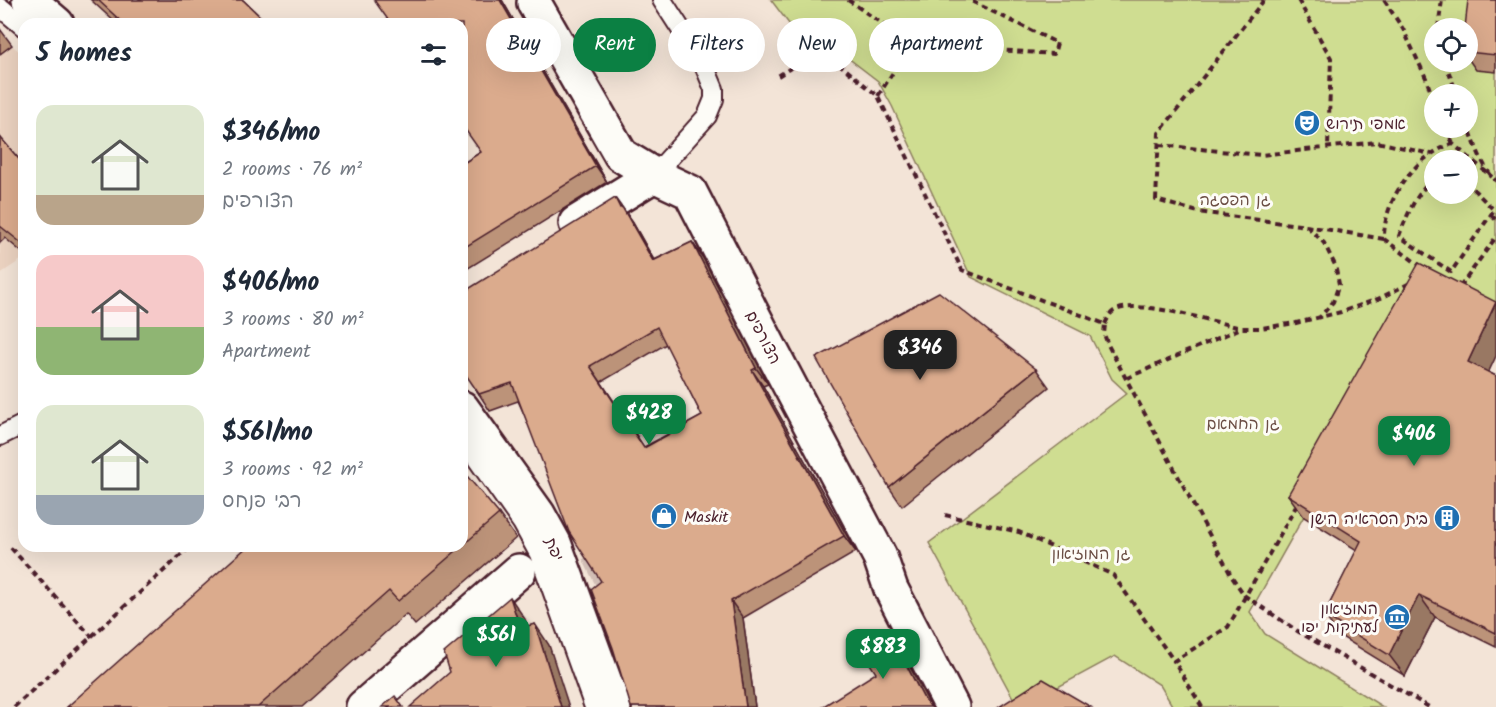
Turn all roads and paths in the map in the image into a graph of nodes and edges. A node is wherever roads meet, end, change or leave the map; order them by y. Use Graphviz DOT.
graph roads {
  1 [pos="28,0"];
  2 [pos="662,0"];
  3 [pos="848,0"];
  4 [pos="969,0"];
  5 [pos="1264,0"];
  6 [pos="1299,0"];
  7 [pos="1384,0"];
  8 [pos="1443,0"];
  9 [pos="534,3"];
  10 [pos="0,7"];
  11 [pos="50,18"];
  12 [pos="874,18"];
  13 [pos="1440,18"];
  14 [pos="18,22"];
  15 [pos="1004,51"];
  16 [pos="893,72"];
  17 [pos="778,76"];
  18 [pos="1428,84"];
  19 [pos="878,96"];
  20 [pos="1450,138"];
  21 [pos="1473,138"];
  22 [pos="1453,144"];
  23 [pos="1159,145"];
  24 [pos="1328,147"];
  25 [pos="1436,150"];
  26 [pos="1424,152"];
  27 [pos="1424,160"];
  28 [pos="654,175"];
  29 [pos="1492,177"];
  30 [pos="1496,181"];
  31 [pos="1424,187"];
  32 [pos="1478,193"];
  33 [pos="1495,209"];
  34 [pos="1491,215"];
  35 [pos="1496,220"];
  36 [pos="1306,226"];
  37 [pos="553,237"];
  38 [pos="1496,237"];
  39 [pos="1384,239"];
  40 [pos="1430,273"];
  41 [pos="1412,282"];
  42 [pos="1457,291"];
  43 [pos="1320,318"];
  44 [pos="1105,324"];
  45 [pos="1241,328"];
  46 [pos="1127,378"];
  47 [pos="468,416"];
  48 [pos="18,427"];
  49 [pos="0,436"];
  50 [pos="468,446"];
  51 [pos="1298,502"];
  52 [pos="945,515"];
  53 [pos="11,548"];
  54 [pos="184,552"];
  55 [pos="519,571"];
  56 [pos="1245,596"];
  57 [pos="92,637"];
  58 [pos="1174,661"];
  59 [pos="14,707"];
  60 [pos="363,707"];
  61 [pos="594,707"];
  62 [pos="614,707"];
  63 [pos="952,707"];
  64 [pos="1202,707"];
  65 [pos="1429,707"];
  1 -- 11 [label="street"];
  2 -- 28 [label="lane"];
  3 -- 12 [label="path"];
  4 -- 15 [label="path"];
  5 -- 23 [label="path"];
  6 -- 24 [label="path"];
  7 -- 18 [label="path"];
  8 -- 13 [label="path"];
  9 -- 28 [label="street, הצורפים"];
  10 -- 14 [label="lane"];
  16 -- 19 [label="path"];
  17 -- 19 [label="path"];
  19 -- 44 [label="path"];
  20 -- 22 [label="path"];
  21 -- 29 [label="path"];
  22 -- 25 [label="path"];
  22 -- 29 [label="path"];
  23 -- 24 [label="path"];
  23 -- 36 [label="path"];
  24 -- 26 [label="path"];
  27 -- 39 [label="path"];
  28 -- 37 [label="street"];
  28 -- 63 [label="street, הצורפים"];
  29 -- 30 [label="path"];
  31 -- 34 [label="path"];
  32 -- 33 [label="path"];
  33 -- 34 [label="path"];
  34 -- 35 [label="path"];
  36 -- 39 [label="path"];
  36 -- 43 [label="path"];
  38 -- 42 [label="path"];
  39 -- 40 [label="path"];
  41 -- 43 [label="path"];
  43 -- 45 [label="path"];
  44 -- 45 [label="path"];
  44 -- 46 [label="path"];
  45 -- 46 [label="path"];
  46 -- 56 [label="path"];
  47 -- 62 [label="street, יפת"];
  48 -- 49 [label="lane"];
  50 -- 61 [label="lane, יפת"];
  51 -- 56 [label="path"];
  52 -- 58 [label="path"];
  53 -- 57 [label="path"];
  54 -- 57 [label="path"];
  55 -- 60 [label="street"];
  56 -- 58 [label="path"];
  56 -- 65 [label="path"];
  57 -- 59 [label="path"];
  58 -- 64 [label="path"];
}
